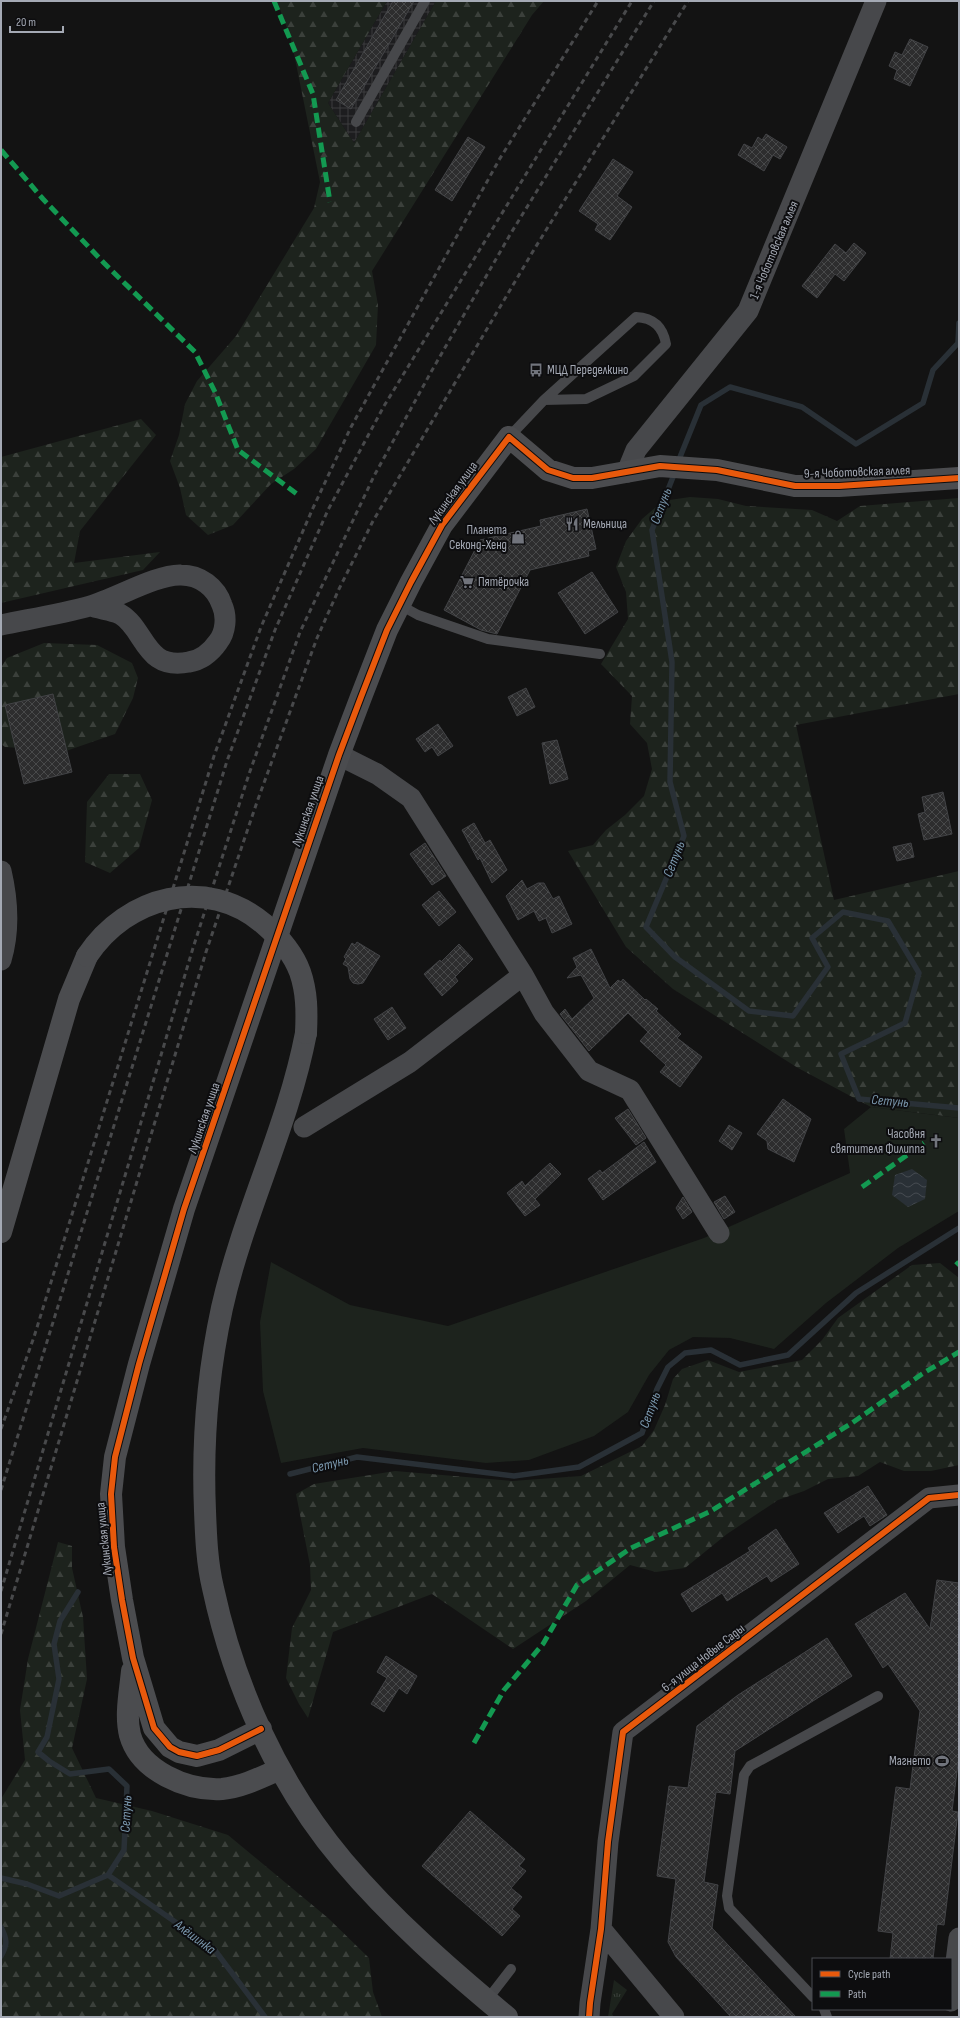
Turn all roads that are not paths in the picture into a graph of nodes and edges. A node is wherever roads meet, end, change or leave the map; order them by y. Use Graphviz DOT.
graph roads {
  1 [pos="425,1"];
  2 [pos="876,1"];
  3 [pos="356,122"];
  4 [pos="544,400"];
  5 [pos="509,436"];
  6 [pos="628,472"];
  7 [pos="959,478"];
  8 [pos="400,605"];
  9 [pos="90,606"];
  10 [pos="1,625"];
  11 [pos="600,654"];
  12 [pos="339,755"];
  13 [pos="1,871"];
  14 [pos="1,960"];
  15 [pos="523,975"];
  16 [pos="304,1127"];
  17 [pos="1,1232"];
  18 [pos="719,1233"];
  19 [pos="959,1495"];
  20 [pos="134,1658"];
  21 [pos="878,1696"];
  22 [pos="261,1729"];
  23 [pos="280,1769"];
  24 [pos="601,1929"];
  25 [pos="959,1938"];
  26 [pos="511,1969"];
  27 [pos="952,1993"];
  28 [pos="812,1996"];
  29 [pos="487,2000"];
  30 [pos="586,2012"];
  31 [pos="507,2017"];
  32 [pos="674,2017"];
  1 -- 3 [label="lane"];
  2 -- 6 [label="street, 1-я Чоботовская аллея"];
  4 -- 4 [label="lane, Лукинская улица"];
  4 -- 5 [label="lane, Лукинская улица"];
  5 -- 6 [label="street, 9-я Чоботовская аллея"];
  5 -- 8 [label="street, Лукинская улица"];
  6 -- 7 [label="street, 9-я Чоботовская аллея"];
  8 -- 11 [label="lane"];
  8 -- 12 [label="street, Лукинская улица"];
  9 -- 9 [label="street"];
  9 -- 10 [label="street"];
  12 -- 15 [label="street"];
  12 -- 20 [label="street, Лукинская улица"];
  13 -- 14 [label="street"];
  15 -- 16 [label="street"];
  15 -- 18 [label="street"];
  17 -- 22 [label="street, bridge"];
  19 -- 24 [label="street, 6-я улица Новые Сады"];
  20 -- 22 [label="street, Лукинская улица"];
  20 -- 23 [label="street, Лукинская улица"];
  21 -- 28 [label="lane"];
  22 -- 23 [label="street"];
  23 -- 29 [label="street"];
  24 -- 30 [label="street, 6-я улица Новые Сады"];
  24 -- 32 [label="street"];
  25 -- 27 [label="street"];
  26 -- 29 [label="lane"];
  29 -- 31 [label="street"];
}
